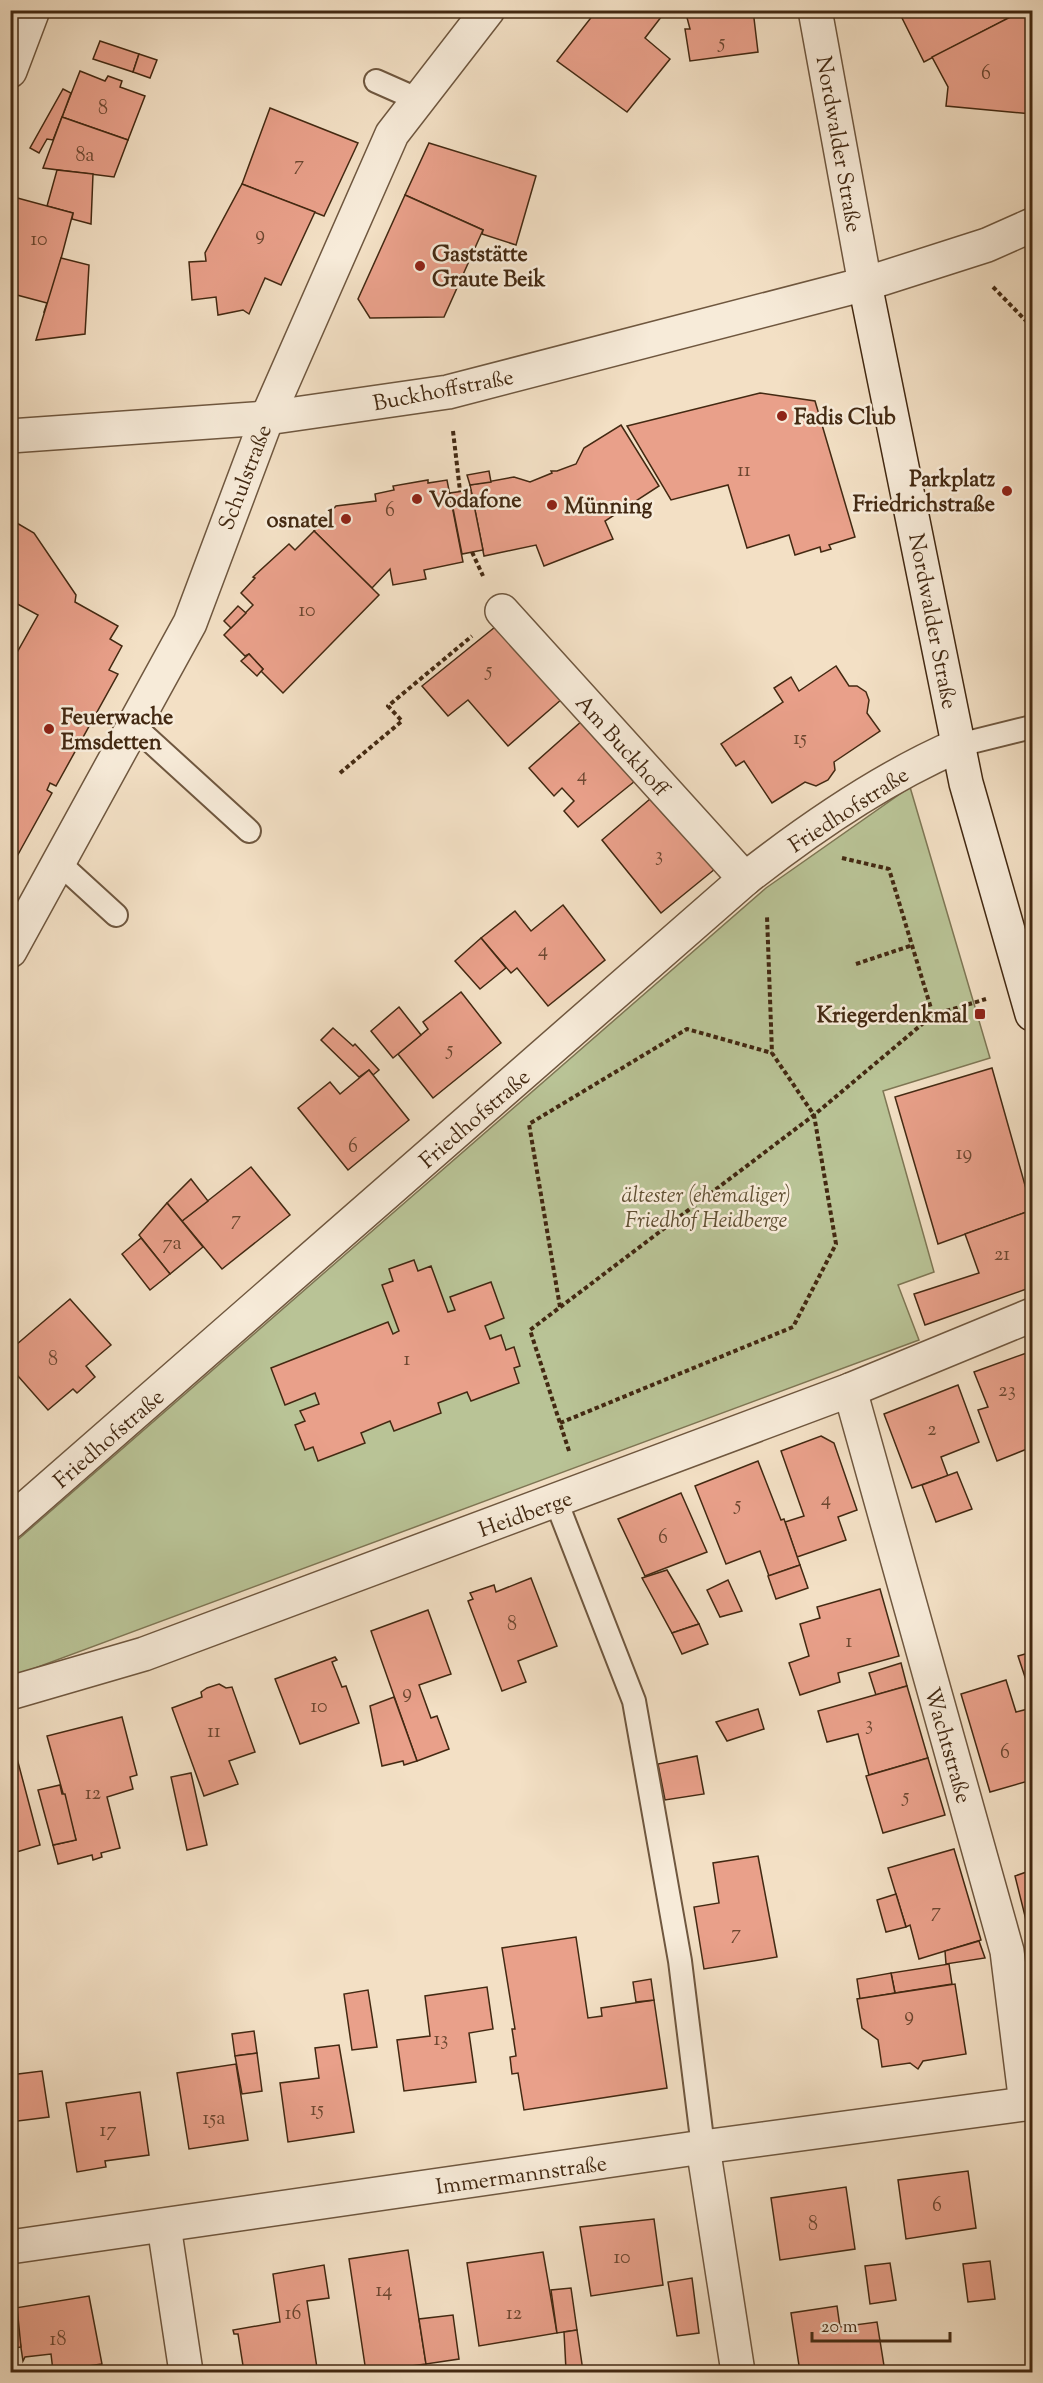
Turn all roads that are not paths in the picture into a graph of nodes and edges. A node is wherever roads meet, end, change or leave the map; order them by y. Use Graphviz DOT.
graph roads {
  1 [pos="33,10"];
  2 [pos="488,10"];
  3 [pos="815,10"];
  4 [pos="10,71"];
  5 [pos="376,81"];
  6 [pos="419,100"];
  7 [pos="1032,225"];
  8 [pos="865,284"];
  9 [pos="267,418"];
  10 [pos="10,436"];
  11 [pos="502,611"];
  12 [pos="134,726"];
  13 [pos="1032,727"];
  14 [pos="959,745"];
  15 [pos="249,831"];
  16 [pos="58,862"];
  17 [pos="745,879"];
  18 [pos="116,915"];
  19 [pos="10,951"];
  20 [pos="1029,1001"];
  21 [pos="1032,1316"];
  22 [pos="850,1390"];
  23 [pos="569,1496"];
  24 [pos="10,1522"];
  25 [pos="10,1693"];
  26 [pos="1029,2103"];
  27 [pos="703,2147"];
  28 [pos="164,2226"];
  29 [pos="10,2247"];
  30 [pos="186,2373"];
  31 [pos="738,2373"];
  1 -- 4 [label="street"];
  2 -- 6 [label="street, Schulstraße"];
  3 -- 8 [label="street, Nordwalder Straße"];
  5 -- 6 [label="lane"];
  6 -- 9 [label="street, Schulstraße"];
  7 -- 8 [label="street, Buckhoffstraße"];
  8 -- 9 [label="street, Buckhoffstraße"];
  8 -- 14 [label="street, Nordwalder Straße"];
  9 -- 10 [label="street, Buckhoffstraße"];
  9 -- 12 [label="street, Schulstraße"];
  11 -- 17 [label="street, Am Buckhoff"];
  12 -- 15 [label="lane"];
  12 -- 16 [label="street, Schulstraße"];
  13 -- 14 [label="lane"];
  14 -- 17 [label="street, Friedhofstraße"];
  14 -- 20 [label="street, Nordwalder Straße"];
  16 -- 18 [label="lane"];
  16 -- 19 [label="street, Schulstraße"];
  17 -- 24 [label="street, Friedhofstraße"];
  21 -- 22 [label="street, Heidberge"];
  22 -- 23 [label="street, Heidberge"];
  22 -- 26 [label="street, Wachtstraße"];
  23 -- 25 [label="street, Heidberge"];
  23 -- 27 [label="lane"];
  26 -- 27 [label="street, Immermannstraße"];
  27 -- 28 [label="street, Immermannstraße"];
  27 -- 31 [label="street"];
  28 -- 29 [label="street, Immermannstraße"];
  28 -- 30 [label="street"];
}
